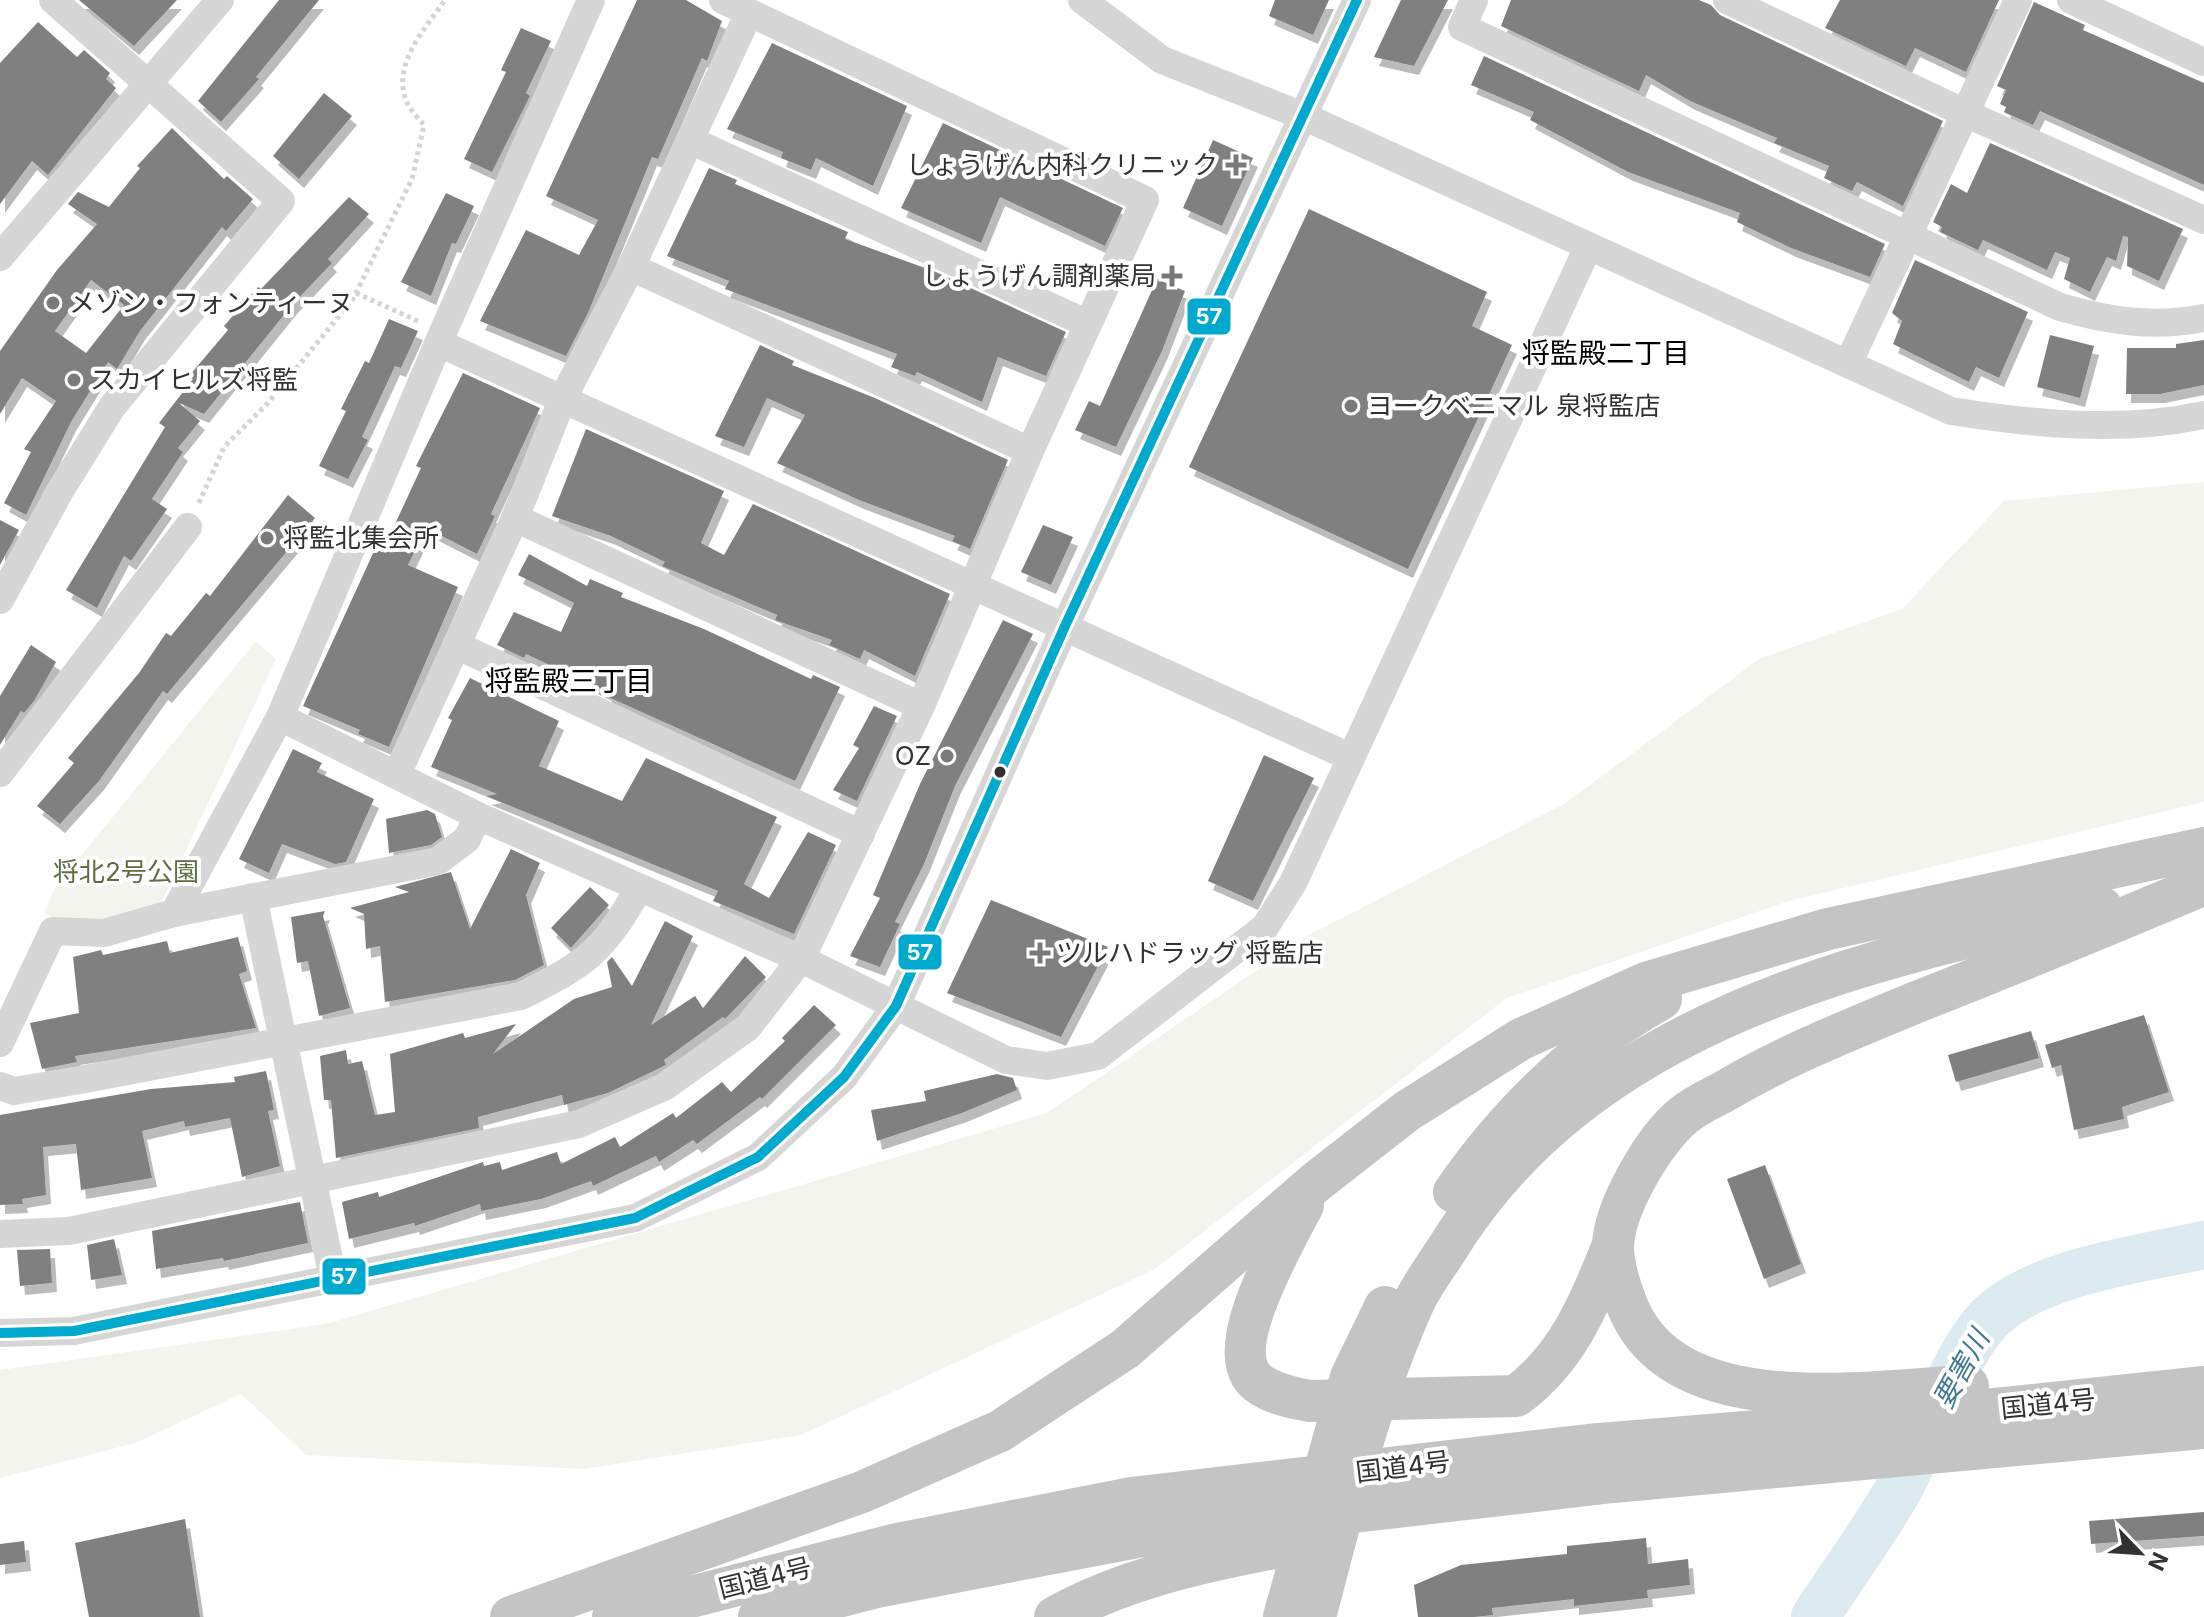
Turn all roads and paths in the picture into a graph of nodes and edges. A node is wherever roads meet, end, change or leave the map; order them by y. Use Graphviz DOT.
graph roads {
  1 [pos="53,0"];
  2 [pos="220,0"];
  3 [pos="445,0"];
  4 [pos="591,0"];
  5 [pos="723,0"];
  6 [pos="1082,0"];
  7 [pos="1357,0"];
  8 [pos="1474,0"];
  9 [pos="1727,0"];
  10 [pos="2018,0"];
  11 [pos="2071,0"];
  12 [pos="749,13"];
  13 [pos="2204,62"];
  14 [pos="147,83"];
  15 [pos="1967,114"];
  16 [pos="1303,116"];
  17 [pos="690,140"];
  18 [pos="2204,220"];
  19 [pos="1908,236"];
  20 [pos="1588,247"];
  21 [pos="0,257"];
  22 [pos="631,267"];
  23 [pos="356,293"];
  24 [pos="2204,318"];
  25 [pos="1088,324"];
  26 [pos="441,338"];
  27 [pos="1848,364"];
  28 [pos="563,398"];
  29 [pos="2204,415"];
  30 [pos="1030,451"];
  31 [pos="515,518"];
  32 [pos="188,527"];
  33 [pos="972,583"];
  34 [pos="0,599"];
  35 [pos="1065,626"];
  36 [pos="456,645"];
  37 [pos="921,706"];
  38 [pos="280,717"];
  39 [pos="1350,757"];
  40 [pos="0,773"];
  41 [pos="397,774"];
  42 [pos="478,816"];
  43 [pos="861,834"];
  44 [pos="2202,874"];
  45 [pos="639,888"];
  46 [pos="253,897"];
  47 [pos="174,913"];
  48 [pos="1828,929"];
  49 [pos="801,959"];
  50 [pos="896,1006"];
  51 [pos="283,1040"];
  52 [pos="0,1043"];
  53 [pos="0,1086"];
  54 [pos="313,1182"];
  55 [pos="1316,1182"];
  56 [pos="0,1234"];
  57 [pos="1613,1244"];
  58 [pos="333,1278"];
  59 [pos="0,1333"];
  60 [pos="1368,1378"];
  61 [pos="2204,1387"];
  62 [pos="1908,1403"];
  63 [pos="2204,1428"];
  64 [pos="1613,1482"];
  65 [pos="1303,1605"];
  66 [pos="511,1617"];
  67 [pos="613,1617"];
  68 [pos="759,1617"];
  69 [pos="1055,1617"];
  1 -- 14 [label="street"];
  2 -- 14 [label="street"];
  3 -- 23 [label="path"];
  4 -- 26 [label="street"];
  5 -- 12 [label="street"];
  6 -- 16 [label="street"];
  7 -- 16 [label="street"];
  8 -- 19 [label="street"];
  9 -- 15 [label="street"];
  10 -- 15 [label="street"];
  11 -- 13 [label="street"];
  12 -- 17 [label="street"];
  12 -- 25 [label="street"];
  14 -- 21 [label="street"];
  14 -- 34 [label="street"];
  15 -- 18 [label="street"];
  15 -- 19 [label="street"];
  16 -- 20 [label="street"];
  16 -- 35 [label="street"];
  17 -- 22 [label="street"];
  17 -- 25 [label="street"];
  19 -- 24 [label="street"];
  19 -- 27 [label="street"];
  20 -- 27 [label="street"];
  20 -- 39 [label="street"];
  22 -- 28 [label="street"];
  22 -- 30 [label="street"];
  23 -- 26 [label="path"];
  23 -- 32 [label="path"];
  25 -- 30 [label="street"];
  26 -- 28 [label="street"];
  26 -- 38 [label="street"];
  27 -- 29 [label="street"];
  28 -- 31 [label="street"];
  28 -- 33 [label="street"];
  30 -- 33 [label="street"];
  31 -- 36 [label="street"];
  31 -- 37 [label="street"];
  32 -- 40 [label="street"];
  33 -- 35 [label="street"];
  33 -- 37 [label="street"];
  35 -- 39 [label="street"];
  35 -- 50 [label="street"];
  36 -- 41 [label="street"];
  36 -- 43 [label="street"];
  37 -- 43 [label="street"];
  38 -- 41 [label="street"];
  38 -- 47 [label="street"];
  39 -- 50 [label="street"];
  41 -- 42 [label="street"];
  42 -- 45 [label="street"];
  42 -- 46 [label="street"];
  43 -- 49 [label="street"];
  44 -- 48 [label="highway"];
  44 -- 57 [label="highway"];
  44 -- 60 [label="highway"];
  45 -- 49 [label="street"];
  45 -- 51 [label="street"];
  46 -- 47 [label="street"];
  46 -- 51 [label="street"];
  47 -- 52 [label="street"];
  48 -- 55 [label="highway"];
  48 -- 60 [label="highway"];
  49 -- 50 [label="street"];
  49 -- 54 [label="street"];
  50 -- 58 [label="street"];
  51 -- 53 [label="street"];
  51 -- 54 [label="street"];
  54 -- 56 [label="street"];
  54 -- 58 [label="street"];
  55 -- 57 [label="highway"];
  55 -- 66 [label="highway"];
  57 -- 62 [label="highway"];
  58 -- 59 [label="street"];
  60 -- 65 [label="highway"];
  61 -- 62 [label="highway"];
  62 -- 67 [label="highway, 国道4号"];
  63 -- 64 [label="highway, 国道4号"];
  64 -- 68 [label="highway, 国道4号"];
  64 -- 69 [label="highway"];
}
